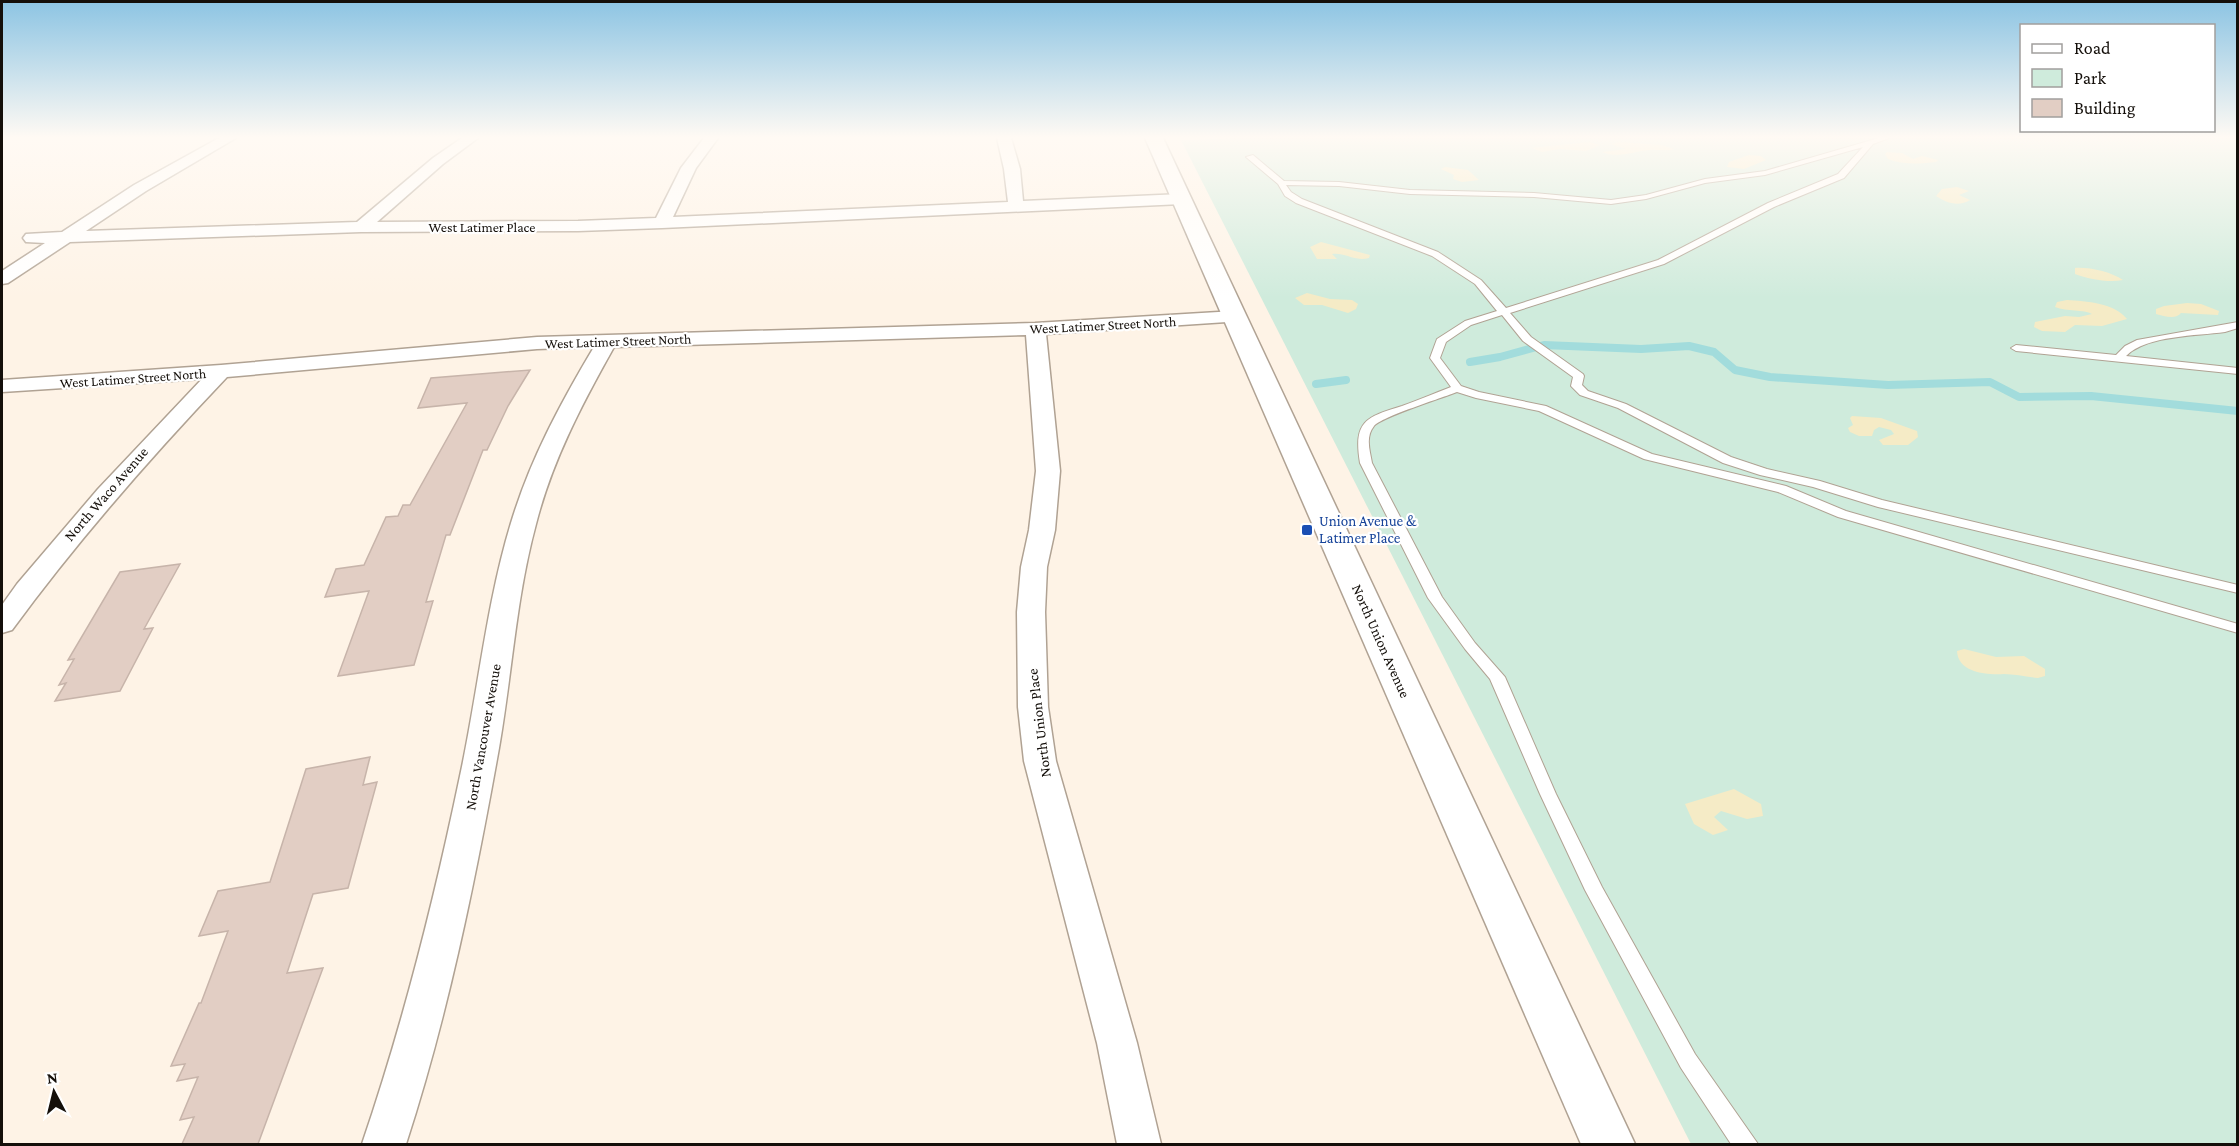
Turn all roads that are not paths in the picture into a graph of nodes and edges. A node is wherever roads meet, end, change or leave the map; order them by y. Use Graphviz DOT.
graph roads {
  1 [pos="135,191"];
  2 [pos="402,191"];
  3 [pos="676,191"];
  4 [pos="1014,191"];
  5 [pos="1178,191"];
  6 [pos="1286,191"];
  7 [pos="1413,191"];
  8 [pos="1666,191"];
  9 [pos="1805,191"];
  10 [pos="1182,200"];
  11 [pos="1016,206"];
  12 [pos="662,223"];
  13 [pos="361,227"];
  14 [pos="68,236"];
  15 [pos="32,238"];
  16 [pos="2,279"];
  17 [pos="1501,311"];
  18 [pos="1235,317"];
  19 [pos="2238,325"];
  20 [pos="1035,328"];
  21 [pos="608,340"];
  22 [pos="2016,348"];
  23 [pos="2121,357"];
  24 [pos="221,371"];
  25 [pos="2238,371"];
  26 [pos="2,386"];
  27 [pos="1457,388"];
  28 [pos="2238,589"];
  29 [pos="2,624"];
  30 [pos="2238,629"];
  31 [pos="384,1144"];
  32 [pos="1139,1144"];
  33 [pos="1608,1144"];
  34 [pos="1747,1144"];
  1 -- 14 [label="street"];
  2 -- 13 [label="street"];
  3 -- 12 [label="street"];
  4 -- 11 [label="street"];
  5 -- 10 [label="street, North Union Avenue"];
  6 -- 17 [label="lane"];
  7 -- 8 [label="lane"];
  9 -- 17 [label="lane"];
  10 -- 11 [label="street, West Latimer Place"];
  10 -- 18 [label="street, North Union Avenue"];
  11 -- 12 [label="street, West Latimer Place"];
  12 -- 13 [label="street, West Latimer Place"];
  13 -- 14 [label="street, West Latimer Place"];
  14 -- 15 [label="street, West Latimer Place"];
  14 -- 16 [label="street"];
  17 -- 27 [label="lane"];
  17 -- 28 [label="lane"];
  18 -- 20 [label="street, West Latimer Street North"];
  18 -- 33 [label="street, North Union Avenue"];
  19 -- 23 [label="lane"];
  20 -- 21 [label="street, West Latimer Street North"];
  20 -- 32 [label="street, North Union Place"];
  21 -- 24 [label="street, West Latimer Street North"];
  21 -- 31 [label="street, North Vancouver Avenue"];
  22 -- 23 [label="lane"];
  23 -- 25 [label="lane"];
  24 -- 26 [label="street, West Latimer Street North"];
  24 -- 29 [label="street, North Waco Avenue"];
  27 -- 30 [label="lane"];
  27 -- 34 [label="lane"];
}
